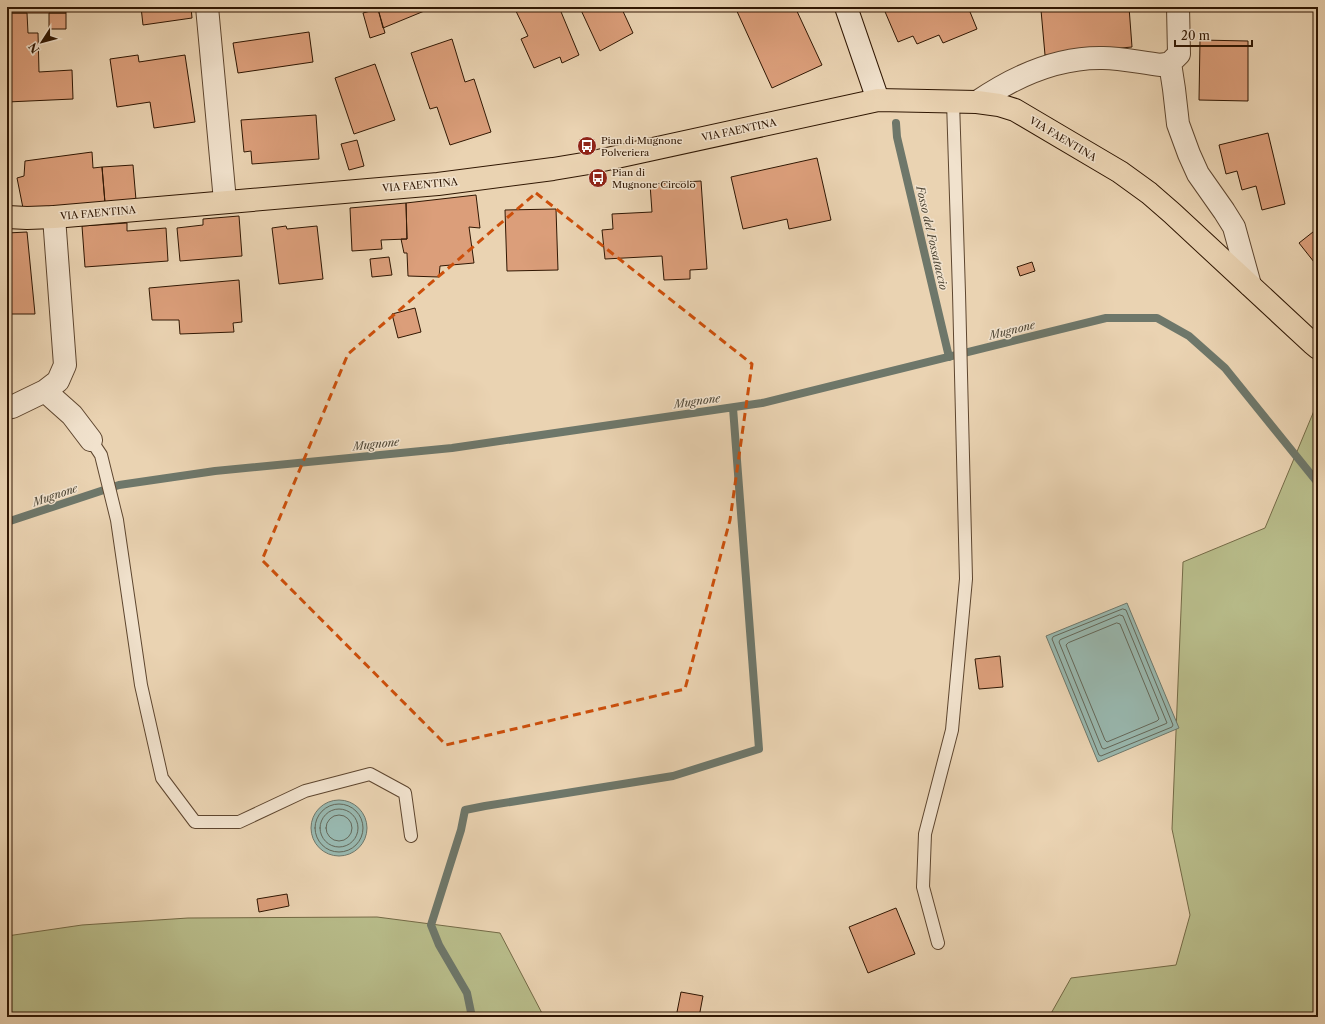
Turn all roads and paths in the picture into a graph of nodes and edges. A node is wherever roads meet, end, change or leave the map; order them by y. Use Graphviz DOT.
graph roads {
  1 [pos="207,7"];
  2 [pos="846,7"];
  3 [pos="1178,7"];
  4 [pos="1170,63"];
  5 [pos="878,100"];
  6 [pos="953,101"];
  7 [pos="977,102"];
  8 [pos="225,202"];
  9 [pos="7,217"];
  10 [pos="54,217"];
  11 [pos="1250,285"];
  12 [pos="1318,348"];
  13 [pos="45,392"];
  14 [pos="7,408"];
  15 [pos="96,448"];
  16 [pos="411,836"];
  17 [pos="938,944"];
  1 -- 8 [label="street"];
  2 -- 5 [label="street"];
  3 -- 4 [label="street"];
  4 -- 7 [label="street"];
  4 -- 11 [label="street"];
  5 -- 6 [label="main road, VIA FAENTINA"];
  5 -- 8 [label="main road, VIA FAENTINA"];
  6 -- 7 [label="main road, VIA FAENTINA"];
  6 -- 17 [label="lane"];
  7 -- 11 [label="main road, VIA FAENTINA"];
  8 -- 10 [label="main road, VIA FAENTINA"];
  9 -- 10 [label="main road, VIA FAENTINA"];
  10 -- 13 [label="street"];
  11 -- 12 [label="main road, VIA FAENTINA"];
  13 -- 14 [label="street"];
  13 -- 15 [label="street"];
  15 -- 16 [label="lane"];
}
